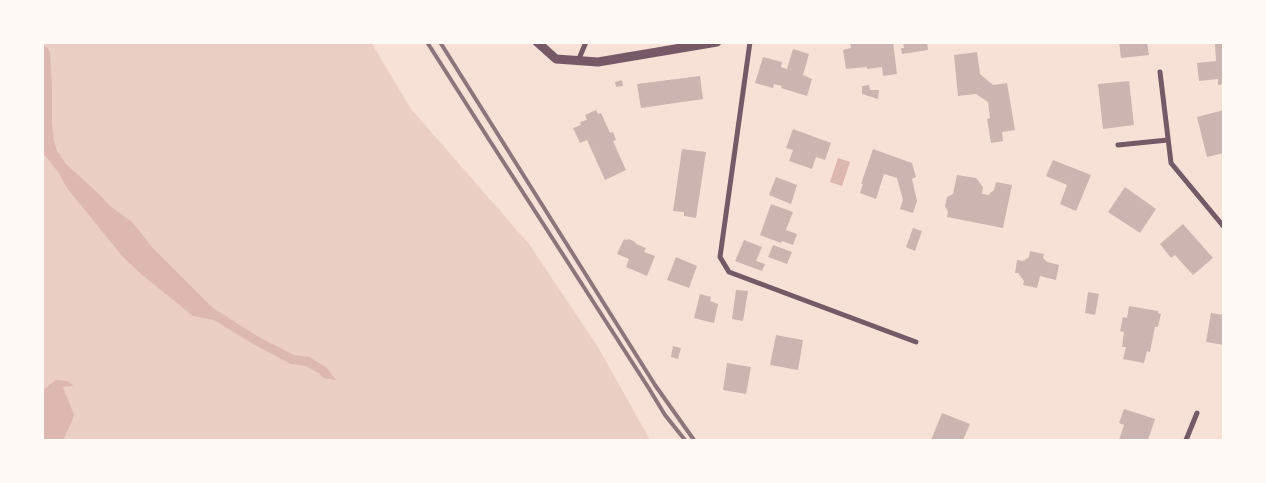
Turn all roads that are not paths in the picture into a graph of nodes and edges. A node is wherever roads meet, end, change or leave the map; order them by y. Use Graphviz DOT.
graph roads {
  1 [pos="536,42"];
  2 [pos="586,42"];
  3 [pos="717,42"];
  4 [pos="750,42"];
  5 [pos="578,61"];
  6 [pos="1160,72"];
  7 [pos="1168,140"];
  8 [pos="1118,145"];
  9 [pos="1224,228"];
  10 [pos="916,342"];
  11 [pos="1197,413"];
  12 [pos="1186,440"];
  1 -- 5 [label="street"];
  2 -- 5 [label="street"];
  3 -- 5 [label="street"];
  4 -- 10 [label="street"];
  6 -- 7 [label="street"];
  7 -- 8 [label="street"];
  7 -- 9 [label="street"];
  11 -- 12 [label="street"];
}
